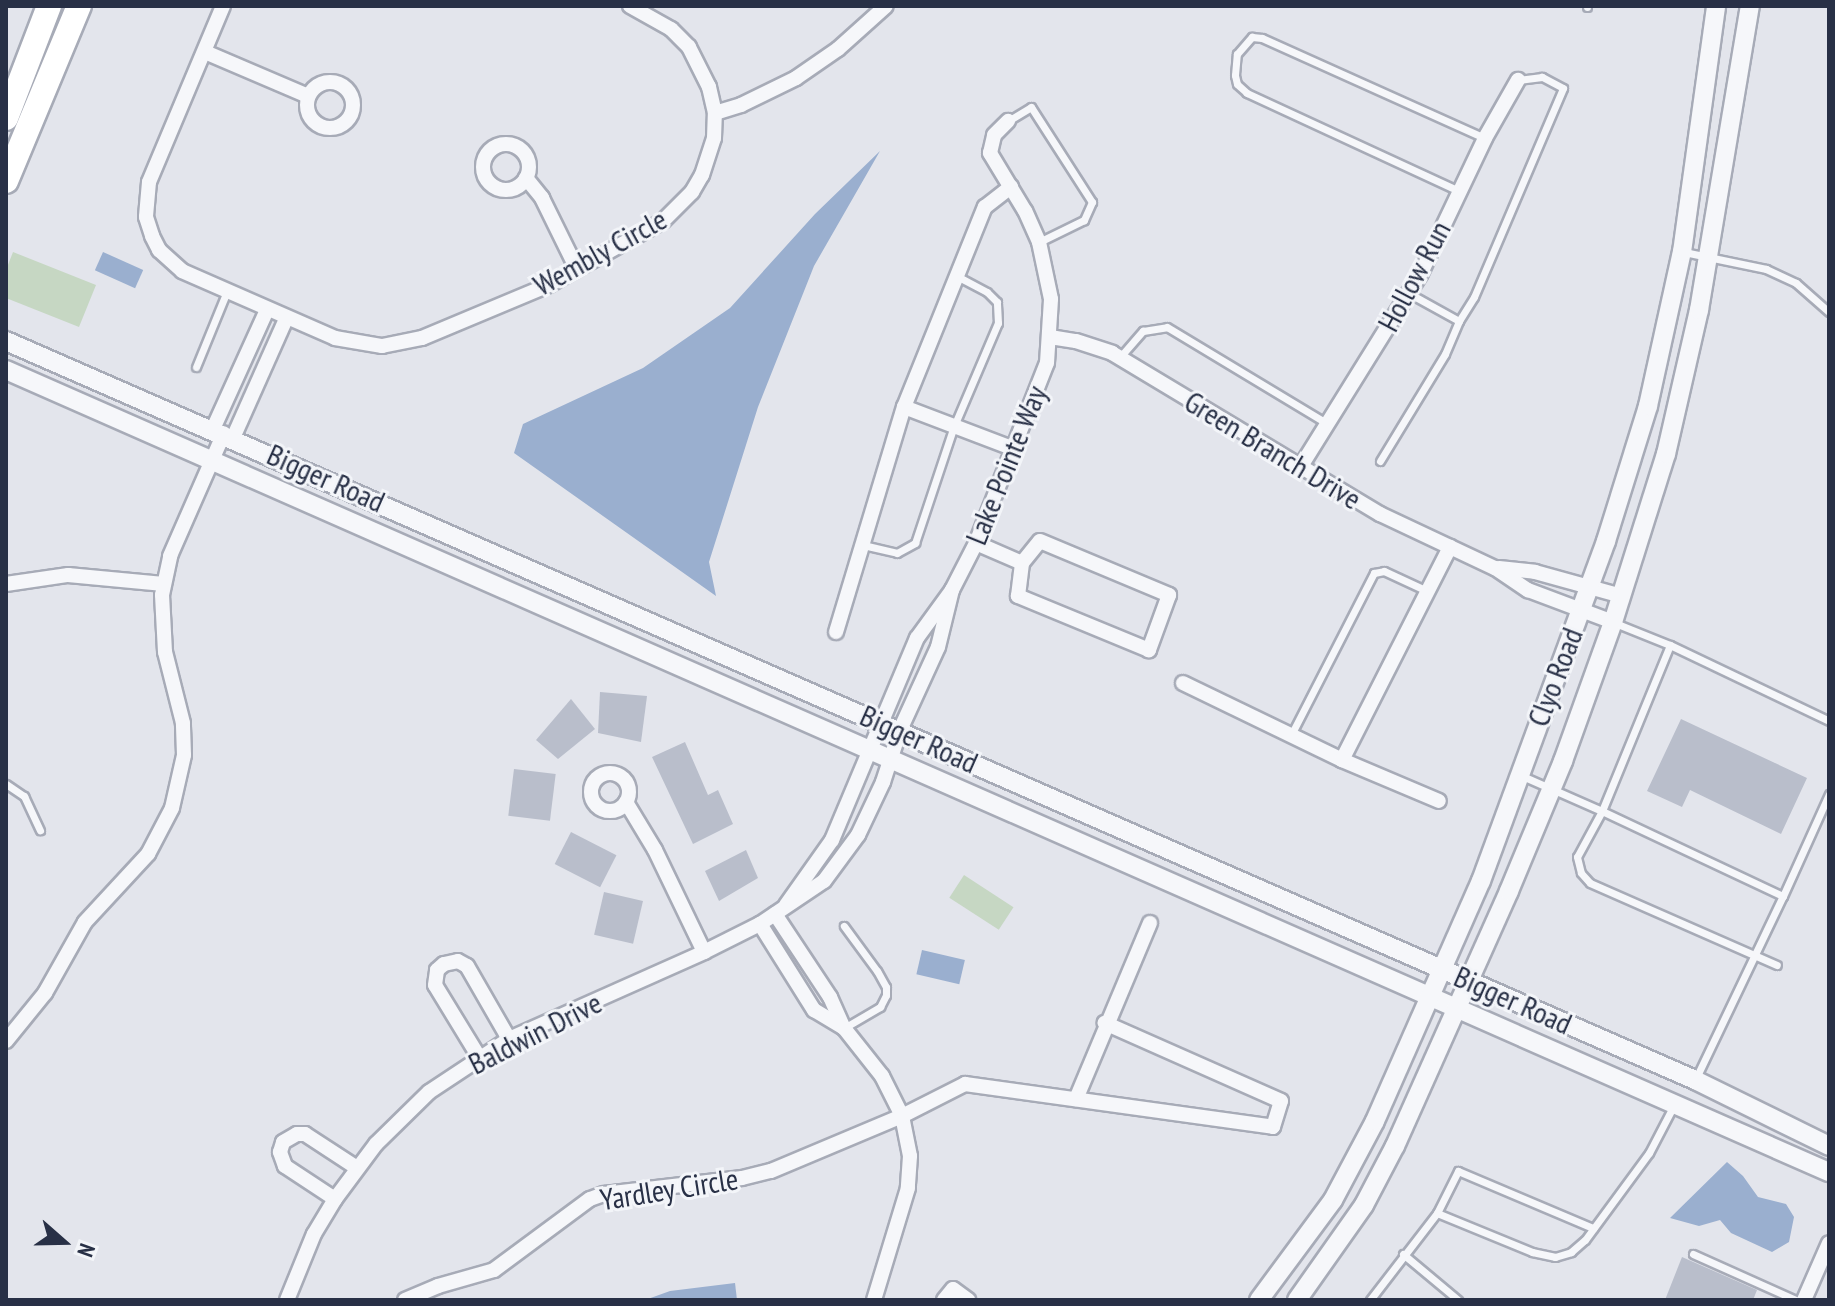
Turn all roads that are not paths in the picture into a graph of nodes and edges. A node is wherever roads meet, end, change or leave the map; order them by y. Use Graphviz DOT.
graph roads {
  1 [pos="49,6"];
  2 [pos="79,6"];
  3 [pos="223,6"];
  4 [pos="630,6"];
  5 [pos="886,6"];
  6 [pos="1716,6"];
  7 [pos="1750,6"];
  8 [pos="652,10"];
  9 [pos="205,52"];
  10 [pos="1518,80"];
  11 [pos="308,96"];
  12 [pos="715,113"];
  13 [pos="6,118"];
  14 [pos="1008,121"];
  15 [pos="1485,138"];
  16 [pos="526,178"];
  17 [pos="6,181"];
  18 [pos="1011,187"];
  19 [pos="1459,191"];
  20 [pos="1039,242"];
  21 [pos="1682,252"];
  22 [pos="1710,256"];
  23 [pos="577,269"];
  24 [pos="957,276"];
  25 [pos="227,291"];
  26 [pos="1410,294"];
  27 [pos="267,310"];
  28 [pos="1829,312"];
  29 [pos="286,319"];
  30 [pos="1459,321"];
  31 [pos="1050,337"];
  32 [pos="6,341"];
  33 [pos="1119,358"];
  34 [pos="196,367"];
  35 [pos="6,370"];
  36 [pos="904,407"];
  37 [pos="1326,423"];
  38 [pos="954,426"];
  39 [pos="223,433"];
  40 [pos="1012,448"];
  41 [pos="213,459"];
  42 [pos="1380,461"];
  43 [pos="1301,466"];
  44 [pos="976,543"];
  45 [pos="863,545"];
  46 [pos="1450,547"];
  47 [pos="1022,563"];
  48 [pos="1495,568"];
  49 [pos="6,584"];
  50 [pos="164,584"];
  51 [pos="1589,586"];
  52 [pos="952,590"];
  53 [pos="1427,591"];
  54 [pos="1622,596"];
  55 [pos="1580,610"];
  56 [pos="1613,622"];
  57 [pos="836,632"];
  58 [pos="1670,645"];
  59 [pos="1183,683"];
  60 [pos="1829,721"];
  61 [pos="881,722"];
  62 [pos="900,730"];
  63 [pos="1291,735"];
  64 [pos="870,749"];
  65 [pos="890,758"];
  66 [pos="1342,760"];
  67 [pos="1518,774"];
  68 [pos="6,784"];
  69 [pos="1552,787"];
  70 [pos="1829,794"];
  71 [pos="1439,801"];
  72 [pos="626,802"];
  73 [pos="1602,811"];
  74 [pos="40,831"];
  75 [pos="1783,896"];
  76 [pos="781,910"];
  77 [pos="1150,923"];
  78 [pos="760,924"];
  79 [pos="844,926"];
  80 [pos="704,952"];
  81 [pos="1755,955"];
  82 [pos="1777,965"];
  83 [pos="1443,969"];
  84 [pos="1468,980"];
  85 [pos="1431,995"];
  86 [pos="1457,1007"];
  87 [pos="1105,1023"];
  88 [pos="844,1028"];
  89 [pos="509,1039"];
  90 [pos="6,1041"];
  91 [pos="479,1057"];
  92 [pos="1695,1080"];
  93 [pos="1076,1099"];
  94 [pos="1675,1103"];
  95 [pos="902,1116"];
  96 [pos="1829,1146"];
  97 [pos="357,1168"];
  98 [pos="1829,1172"];
  99 [pos="335,1199"];
  100 [pos="1437,1213"];
  101 [pos="1593,1228"];
  102 [pos="1829,1243"];
  103 [pos="1403,1254"];
  104 [pos="1693,1254"];
  105 [pos="1372,1299"];
  106 [pos="287,1300"];
  107 [pos="405,1300"];
  108 [pos="874,1300"];
  109 [pos="944,1300"];
  110 [pos="968,1300"];
  111 [pos="1259,1300"];
  112 [pos="1297,1300"];
  113 [pos="1458,1300"];
  114 [pos="1796,1300"];
  115 [pos="1804,1300"];
  1 -- 13 [label="main road"];
  2 -- 17 [label="main road"];
  3 -- 9 [label="street, Wembly Circle"];
  4 -- 8 [label="street, Wembly Circle"];
  5 -- 12 [label="street"];
  6 -- 21 [label="street, Clyo Road"];
  7 -- 22 [label="street, Clyo Road"];
  8 -- 12 [label="street, Wembly Circle"];
  9 -- 11 [label="street"];
  9 -- 25 [label="street, Wembly Circle"];
  10 -- 15 [label="street, Hollow Run"];
  10 -- 30 [label="lane"];
  12 -- 23 [label="street, Wembly Circle"];
  14 -- 18 [label="street, Lake Pointe Way"];
  14 -- 20 [label="lane"];
  15 -- 19 [label="street, Hollow Run"];
  15 -- 19 [label="lane"];
  16 -- 23 [label="street"];
  18 -- 20 [label="street, Lake Pointe Way"];
  18 -- 24 [label="street"];
  19 -- 26 [label="street, Hollow Run"];
  20 -- 31 [label="street, Lake Pointe Way"];
  21 -- 22 [label="lane"];
  21 -- 51 [label="street, Clyo Road"];
  22 -- 28 [label="lane"];
  22 -- 54 [label="street, Clyo Road"];
  23 -- 29 [label="street, Wembly Circle"];
  24 -- 36 [label="street"];
  24 -- 38 [label="lane"];
  25 -- 27 [label="street, Wembly Circle"];
  25 -- 34 [label="lane"];
  26 -- 30 [label="lane"];
  26 -- 37 [label="street, Hollow Run"];
  27 -- 29 [label="street, Wembly Circle"];
  27 -- 39 [label="street"];
  29 -- 39 [label="street"];
  30 -- 42 [label="lane"];
  31 -- 33 [label="street, Green Branch Drive"];
  31 -- 40 [label="street, Lake Pointe Way"];
  32 -- 39 [label="street, Bigger Road"];
  33 -- 37 [label="lane"];
  33 -- 43 [label="street, Green Branch Drive"];
  35 -- 41 [label="street, Bigger Road"];
  36 -- 38 [label="street"];
  36 -- 45 [label="street"];
  37 -- 43 [label="street, Hollow Run"];
  38 -- 40 [label="street"];
  38 -- 45 [label="lane"];
  39 -- 41 [label="street"];
  39 -- 61 [label="street, Bigger Road"];
  40 -- 44 [label="street, Lake Pointe Way"];
  41 -- 50 [label="street"];
  41 -- 64 [label="street, Bigger Road"];
  43 -- 46 [label="street, Green Branch Drive"];
  44 -- 47 [label="street"];
  44 -- 52 [label="street, Lake Pointe Way"];
  45 -- 57 [label="street"];
  46 -- 48 [label="street, Green Branch Drive"];
  46 -- 53 [label="street"];
  47 -- 47 [label="street"];
  48 -- 51 [label="street, Green Branch Drive"];
  48 -- 55 [label="street, Green Branch Drive"];
  49 -- 50 [label="street"];
  50 -- 90 [label="street"];
  51 -- 54 [label="street, Green Branch Drive"];
  51 -- 55 [label="street, Clyo Road"];
  52 -- 61 [label="street, Lake Pointe Way"];
  52 -- 62 [label="street, Lake Pointe Way"];
  53 -- 63 [label="lane"];
  53 -- 66 [label="street"];
  54 -- 56 [label="street, Clyo Road"];
  55 -- 56 [label="street, Green Branch Drive"];
  55 -- 67 [label="street, Clyo Road"];
  56 -- 58 [label="lane"];
  56 -- 69 [label="street, Clyo Road"];
  58 -- 60 [label="lane"];
  58 -- 73 [label="lane"];
  59 -- 63 [label="street"];
  61 -- 62 [label="street, Bigger Road"];
  61 -- 64 [label="street, Baldwin Drive"];
  62 -- 65 [label="street, Lake Pointe Way"];
  62 -- 83 [label="street, Bigger Road"];
  63 -- 66 [label="street"];
  64 -- 65 [label="street, Bigger Road"];
  64 -- 76 [label="street, Baldwin Drive"];
  65 -- 76 [label="street, Baldwin Drive"];
  65 -- 85 [label="street, Bigger Road"];
  66 -- 71 [label="street"];
  67 -- 69 [label="lane"];
  67 -- 83 [label="street, Clyo Road"];
  68 -- 74 [label="lane"];
  69 -- 73 [label="lane"];
  69 -- 84 [label="street, Clyo Road"];
  70 -- 75 [label="lane"];
  72 -- 80 [label="street"];
  73 -- 75 [label="lane"];
  73 -- 81 [label="lane"];
  75 -- 81 [label="lane"];
  76 -- 78 [label="street, Baldwin Drive"];
  76 -- 88 [label="street"];
  77 -- 87 [label="street"];
  78 -- 80 [label="street, Baldwin Drive"];
  78 -- 88 [label="street"];
  79 -- 88 [label="lane"];
  80 -- 89 [label="street, Baldwin Drive"];
  81 -- 82 [label="lane"];
  81 -- 92 [label="lane"];
  83 -- 84 [label="street, Bigger Road"];
  83 -- 85 [label="street, Clyo Road"];
  84 -- 86 [label="street, Clyo Road"];
  84 -- 92 [label="street, Bigger Road"];
  85 -- 86 [label="street, Bigger Road"];
  85 -- 111 [label="street, Clyo Road"];
  86 -- 94 [label="street, Bigger Road"];
  86 -- 112 [label="street, Clyo Road"];
  87 -- 93 [label="street"];
  87 -- 93 [label="street, Yardley Circle"];
  88 -- 95 [label="street"];
  89 -- 91 [label="street, Baldwin Drive"];
  89 -- 91 [label="street"];
  91 -- 97 [label="street, Baldwin Drive"];
  92 -- 96 [label="street, Bigger Road"];
  93 -- 95 [label="street, Yardley Circle"];
  94 -- 98 [label="street, Bigger Road"];
  94 -- 101 [label="lane"];
  95 -- 107 [label="street, Yardley Circle"];
  95 -- 108 [label="street"];
  97 -- 99 [label="street, Baldwin Drive"];
  97 -- 99 [label="street"];
  99 -- 106 [label="street, Baldwin Drive"];
  100 -- 101 [label="lane"];
  100 -- 101 [label="lane"];
  100 -- 103 [label="lane"];
  102 -- 115 [label="street"];
  103 -- 105 [label="lane"];
  103 -- 113 [label="lane"];
  104 -- 114 [label="lane"];
  109 -- 110 [label="street"];
}
